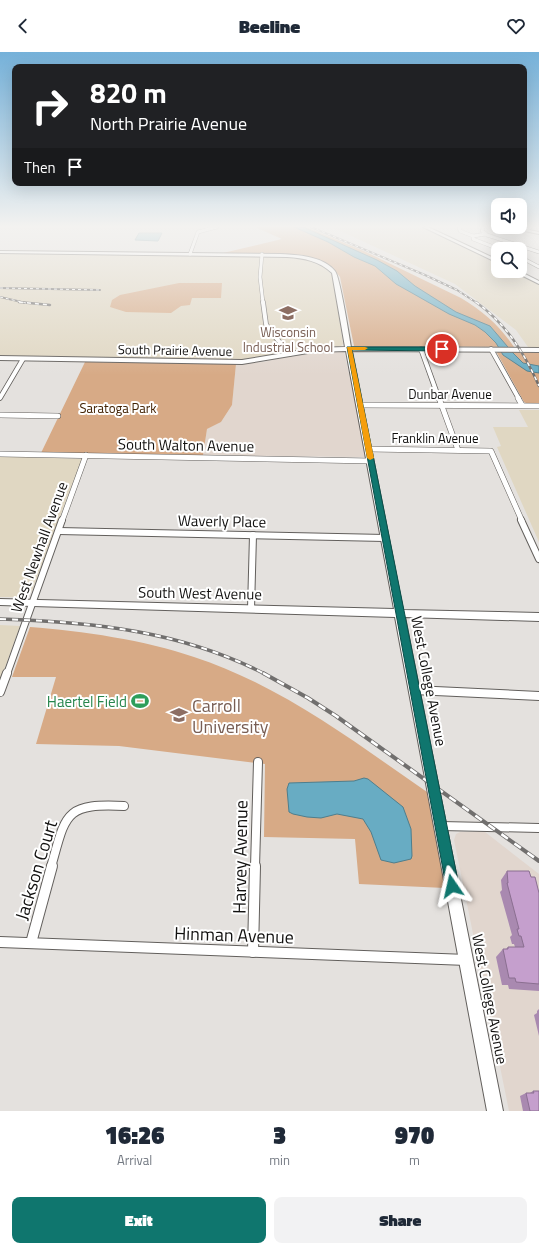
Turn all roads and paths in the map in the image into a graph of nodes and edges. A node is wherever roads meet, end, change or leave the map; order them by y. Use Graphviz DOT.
graph roads {
  1 [pos="260,276"];
  2 [pos="336,276"];
  3 [pos="527,277"];
  4 [pos="539,283"];
  5 [pos="349,348"];
  6 [pos="421,349"];
  7 [pos="495,349"];
  8 [pos="539,350"];
  9 [pos="290,354"];
  10 [pos="0,358"];
  11 [pos="23,359"];
  12 [pos="0,398"];
  13 [pos="360,405"];
  14 [pos="442,405"];
  15 [pos="522,406"];
  16 [pos="539,406"];
  17 [pos="0,416"];
  18 [pos="58,416"];
  19 [pos="369,449"];
  20 [pos="458,450"];
  21 [pos="0,454"];
  22 [pos="86,455"];
  23 [pos="371,461"];
  24 [pos="59,531"];
  25 [pos="253,535"];
  26 [pos="385,538"];
  27 [pos="539,559"];
  28 [pos="0,602"];
  29 [pos="31,603"];
  30 [pos="251,608"];
  31 [pos="399,612"];
  32 [pos="539,617"];
  33 [pos="414,690"];
  34 [pos="0,692"];
  35 [pos="539,696"];
  36 [pos="258,762"];
  37 [pos="124,806"];
  38 [pos="441,826"];
  39 [pos="539,828"];
  40 [pos="0,942"];
  41 [pos="31,943"];
  42 [pos="253,952"];
  43 [pos="467,960"];
  44 [pos="495,1111"];
  1 -- 9 [label="street"];
  2 -- 5 [label="street, West College Avenue"];
  3 -- 4 [label="street"];
  5 -- 6 [label="street, South Prairie Avenue"];
  5 -- 9 [label="street, South Prairie Avenue"];
  5 -- 13 [label="street, West College Avenue"];
  6 -- 7 [label="street, South Prairie Avenue"];
  6 -- 14 [label="street"];
  7 -- 8 [label="street, South Prairie Avenue"];
  7 -- 15 [label="street"];
  9 -- 11 [label="street, South Prairie Avenue"];
  10 -- 11 [label="street, South Prairie Avenue"];
  11 -- 12 [label="street"];
  13 -- 14 [label="street, Dunbar Avenue"];
  13 -- 19 [label="street, West College Avenue"];
  14 -- 15 [label="street, Dunbar Avenue"];
  14 -- 20 [label="street"];
  15 -- 16 [label="street, Dunbar Avenue"];
  17 -- 18 [label="street"];
  19 -- 20 [label="street, Franklin Avenue"];
  19 -- 23 [label="street, West College Avenue"];
  20 -- 27 [label="street, Franklin Avenue"];
  21 -- 22 [label="street, South Walton Avenue"];
  22 -- 23 [label="street, South Walton Avenue"];
  22 -- 24 [label="street, West Newhall Avenue"];
  23 -- 26 [label="street, West College Avenue"];
  24 -- 25 [label="street, Waverly Place"];
  24 -- 29 [label="street, West Newhall Avenue"];
  25 -- 26 [label="street, Waverly Place"];
  25 -- 30 [label="street"];
  26 -- 31 [label="street, West College Avenue"];
  28 -- 29 [label="street, South West Avenue"];
  29 -- 30 [label="street, South West Avenue"];
  29 -- 34 [label="street, West Newhall Avenue"];
  30 -- 31 [label="street, South West Avenue"];
  31 -- 32 [label="street, South West Avenue"];
  31 -- 33 [label="street, West College Avenue"];
  33 -- 35 [label="street"];
  33 -- 38 [label="street, West College Avenue"];
  36 -- 42 [label="street, Harvey Avenue"];
  37 -- 41 [label="street, Jackson Court"];
  38 -- 39 [label="street"];
  38 -- 43 [label="street, West College Avenue"];
  40 -- 41 [label="street, Hinman Avenue"];
  41 -- 42 [label="street, Hinman Avenue"];
  42 -- 43 [label="street, Hinman Avenue"];
  43 -- 44 [label="street, West College Avenue"];
}
